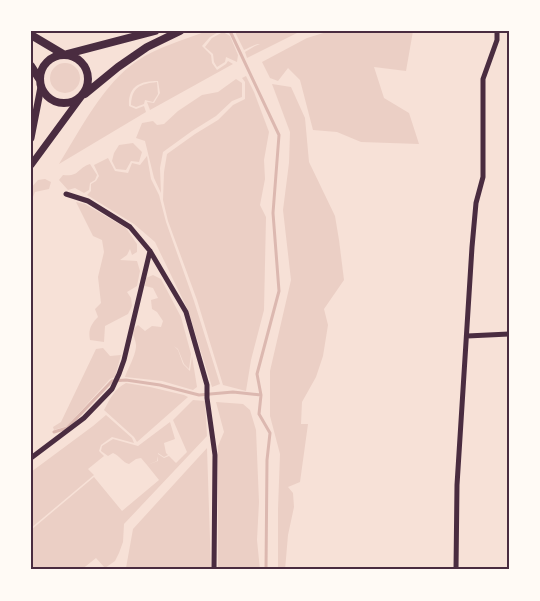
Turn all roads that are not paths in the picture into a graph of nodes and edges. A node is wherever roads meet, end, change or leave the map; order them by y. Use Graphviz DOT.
graph roads {
  1 [pos="155,31"];
  2 [pos="180,31"];
  3 [pos="497,31"];
  4 [pos="31,35"];
  5 [pos="64,54"];
  6 [pos="31,66"];
  7 [pos="40,83"];
  8 [pos="81,97"];
  9 [pos="31,138"];
  10 [pos="31,165"];
  11 [pos="66,194"];
  12 [pos="150,251"];
  13 [pos="509,334"];
  14 [pos="466,336"];
  15 [pos="31,458"];
  16 [pos="214,570"];
  17 [pos="456,570"];
  1 -- 5 [label="main road"];
  2 -- 8 [label="main road"];
  3 -- 14 [label="street"];
  4 -- 5 [label="main road"];
  5 -- 7 [label="main road"];
  5 -- 8 [label="main road"];
  6 -- 7 [label="main road"];
  7 -- 8 [label="main road"];
  7 -- 9 [label="street"];
  8 -- 10 [label="street"];
  11 -- 12 [label="street"];
  12 -- 15 [label="street"];
  12 -- 16 [label="street"];
  13 -- 14 [label="street"];
  14 -- 17 [label="street"];
}
